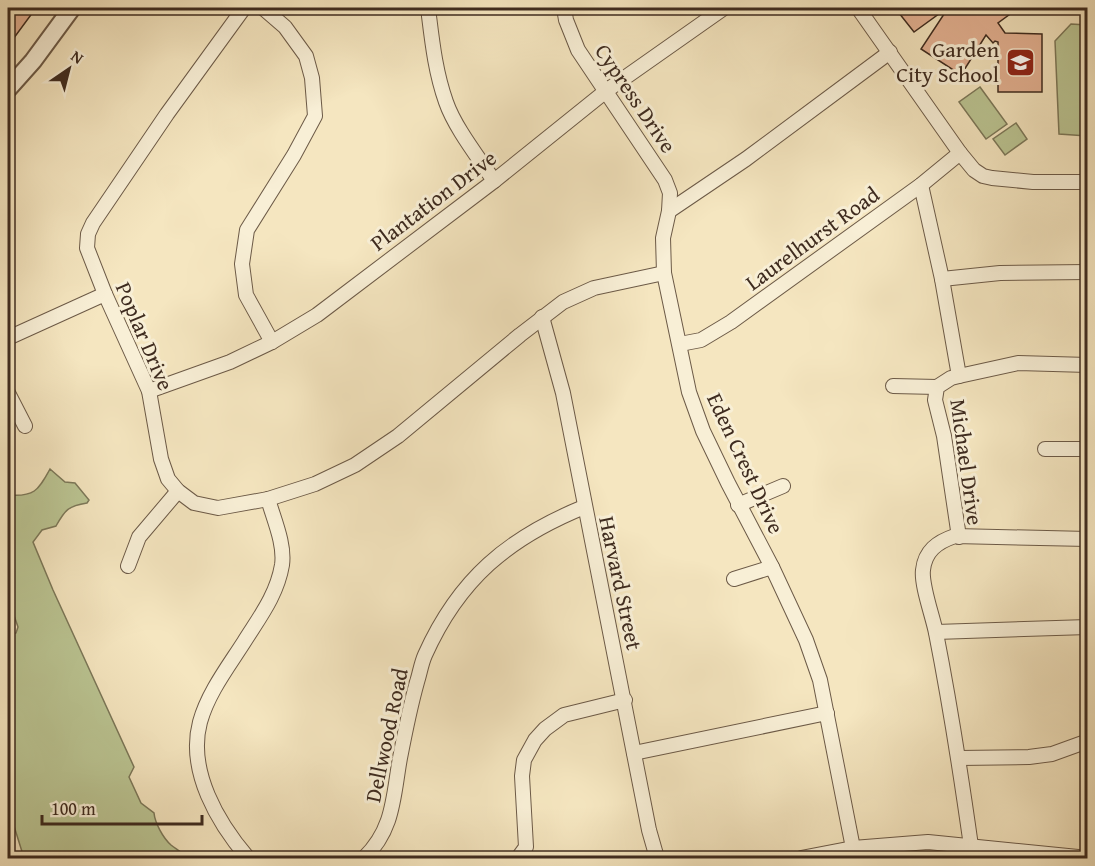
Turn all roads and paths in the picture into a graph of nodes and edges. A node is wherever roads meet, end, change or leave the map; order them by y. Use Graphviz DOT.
graph roads {
  1 [pos="72,8"];
  2 [pos="244,8"];
  3 [pos="263,8"];
  4 [pos="428,8"];
  5 [pos="564,8"];
  6 [pos="724,8"];
  7 [pos="858,8"];
  8 [pos="890,52"];
  9 [pos="8,89"];
  10 [pos="606,92"];
  11 [pos="960,153"];
  12 [pos="494,181"];
  13 [pos="1088,182"];
  14 [pos="921,185"];
  15 [pos="669,211"];
  16 [pos="1088,272"];
  17 [pos="664,273"];
  18 [pos="942,279"];
  19 [pos="105,294"];
  20 [pos="542,317"];
  21 [pos="8,338"];
  22 [pos="272,342"];
  23 [pos="680,344"];
  24 [pos="1088,364"];
  25 [pos="959,376"];
  26 [pos="893,386"];
  27 [pos="938,387"];
  28 [pos="149,391"];
  29 [pos="8,393"];
  30 [pos="25,426"];
  31 [pos="1045,449"];
  32 [pos="1088,449"];
  33 [pos="783,486"];
  34 [pos="178,491"];
  35 [pos="268,499"];
  36 [pos="738,505"];
  37 [pos="584,507"];
  38 [pos="960,537"];
  39 [pos="1088,539"];
  40 [pos="128,566"];
  41 [pos="772,567"];
  42 [pos="734,579"];
  43 [pos="1088,627"];
  44 [pos="936,632"];
  45 [pos="625,700"];
  46 [pos="827,713"];
  47 [pos="1088,741"];
  48 [pos="634,753"];
  49 [pos="959,758"];
  50 [pos="971,846"];
  51 [pos="853,848"];
  52 [pos="248,858"];
  53 [pos="364,858"];
  54 [pos="519,858"];
  55 [pos="657,858"];
  56 [pos="801,858"];
  57 [pos="1088,858"];
  1 -- 9 [label="street"];
  2 -- 19 [label="street, Poplar Drive"];
  3 -- 22 [label="street"];
  4 -- 12 [label="street"];
  5 -- 10 [label="street, Cypress Drive"];
  6 -- 10 [label="street, Plantation Drive"];
  7 -- 8 [label="street"];
  8 -- 11 [label="street"];
  8 -- 15 [label="street"];
  10 -- 12 [label="street, Plantation Drive"];
  10 -- 15 [label="street, Cypress Drive"];
  11 -- 13 [label="street"];
  11 -- 14 [label="street, Laurelhurst Road"];
  12 -- 22 [label="street, Plantation Drive"];
  14 -- 18 [label="street, Michael Drive"];
  14 -- 23 [label="street, Laurelhurst Road"];
  15 -- 17 [label="street, Eden Crest Drive"];
  16 -- 18 [label="street"];
  17 -- 20 [label="street"];
  17 -- 23 [label="street, Eden Crest Drive"];
  18 -- 25 [label="street, Michael Drive"];
  19 -- 21 [label="street"];
  19 -- 28 [label="street, Poplar Drive"];
  20 -- 35 [label="street"];
  20 -- 37 [label="street, Harvard Street"];
  22 -- 28 [label="street, Plantation Drive"];
  23 -- 36 [label="street, Eden Crest Drive"];
  24 -- 25 [label="street"];
  25 -- 27 [label="street, Michael Drive"];
  26 -- 27 [label="street"];
  27 -- 38 [label="street, Michael Drive"];
  28 -- 34 [label="street, Poplar Drive"];
  29 -- 30 [label="street"];
  31 -- 32 [label="street"];
  33 -- 36 [label="street"];
  34 -- 35 [label="street"];
  34 -- 40 [label="street"];
  35 -- 52 [label="street"];
  36 -- 41 [label="street, Eden Crest Drive"];
  37 -- 45 [label="street, Harvard Street"];
  37 -- 53 [label="street, Dellwood Road"];
  38 -- 39 [label="street"];
  38 -- 44 [label="street, Michael Drive"];
  41 -- 42 [label="street"];
  41 -- 46 [label="street, Eden Crest Drive"];
  43 -- 44 [label="street"];
  44 -- 49 [label="street, Michael Drive"];
  45 -- 48 [label="street, Harvard Street"];
  45 -- 54 [label="street"];
  46 -- 48 [label="street"];
  46 -- 51 [label="street, Eden Crest Drive"];
  47 -- 49 [label="street"];
  48 -- 55 [label="street, Harvard Street"];
  49 -- 50 [label="street, Michael Drive"];
  50 -- 51 [label="street"];
  50 -- 57 [label="street"];
  51 -- 56 [label="street"];
}
